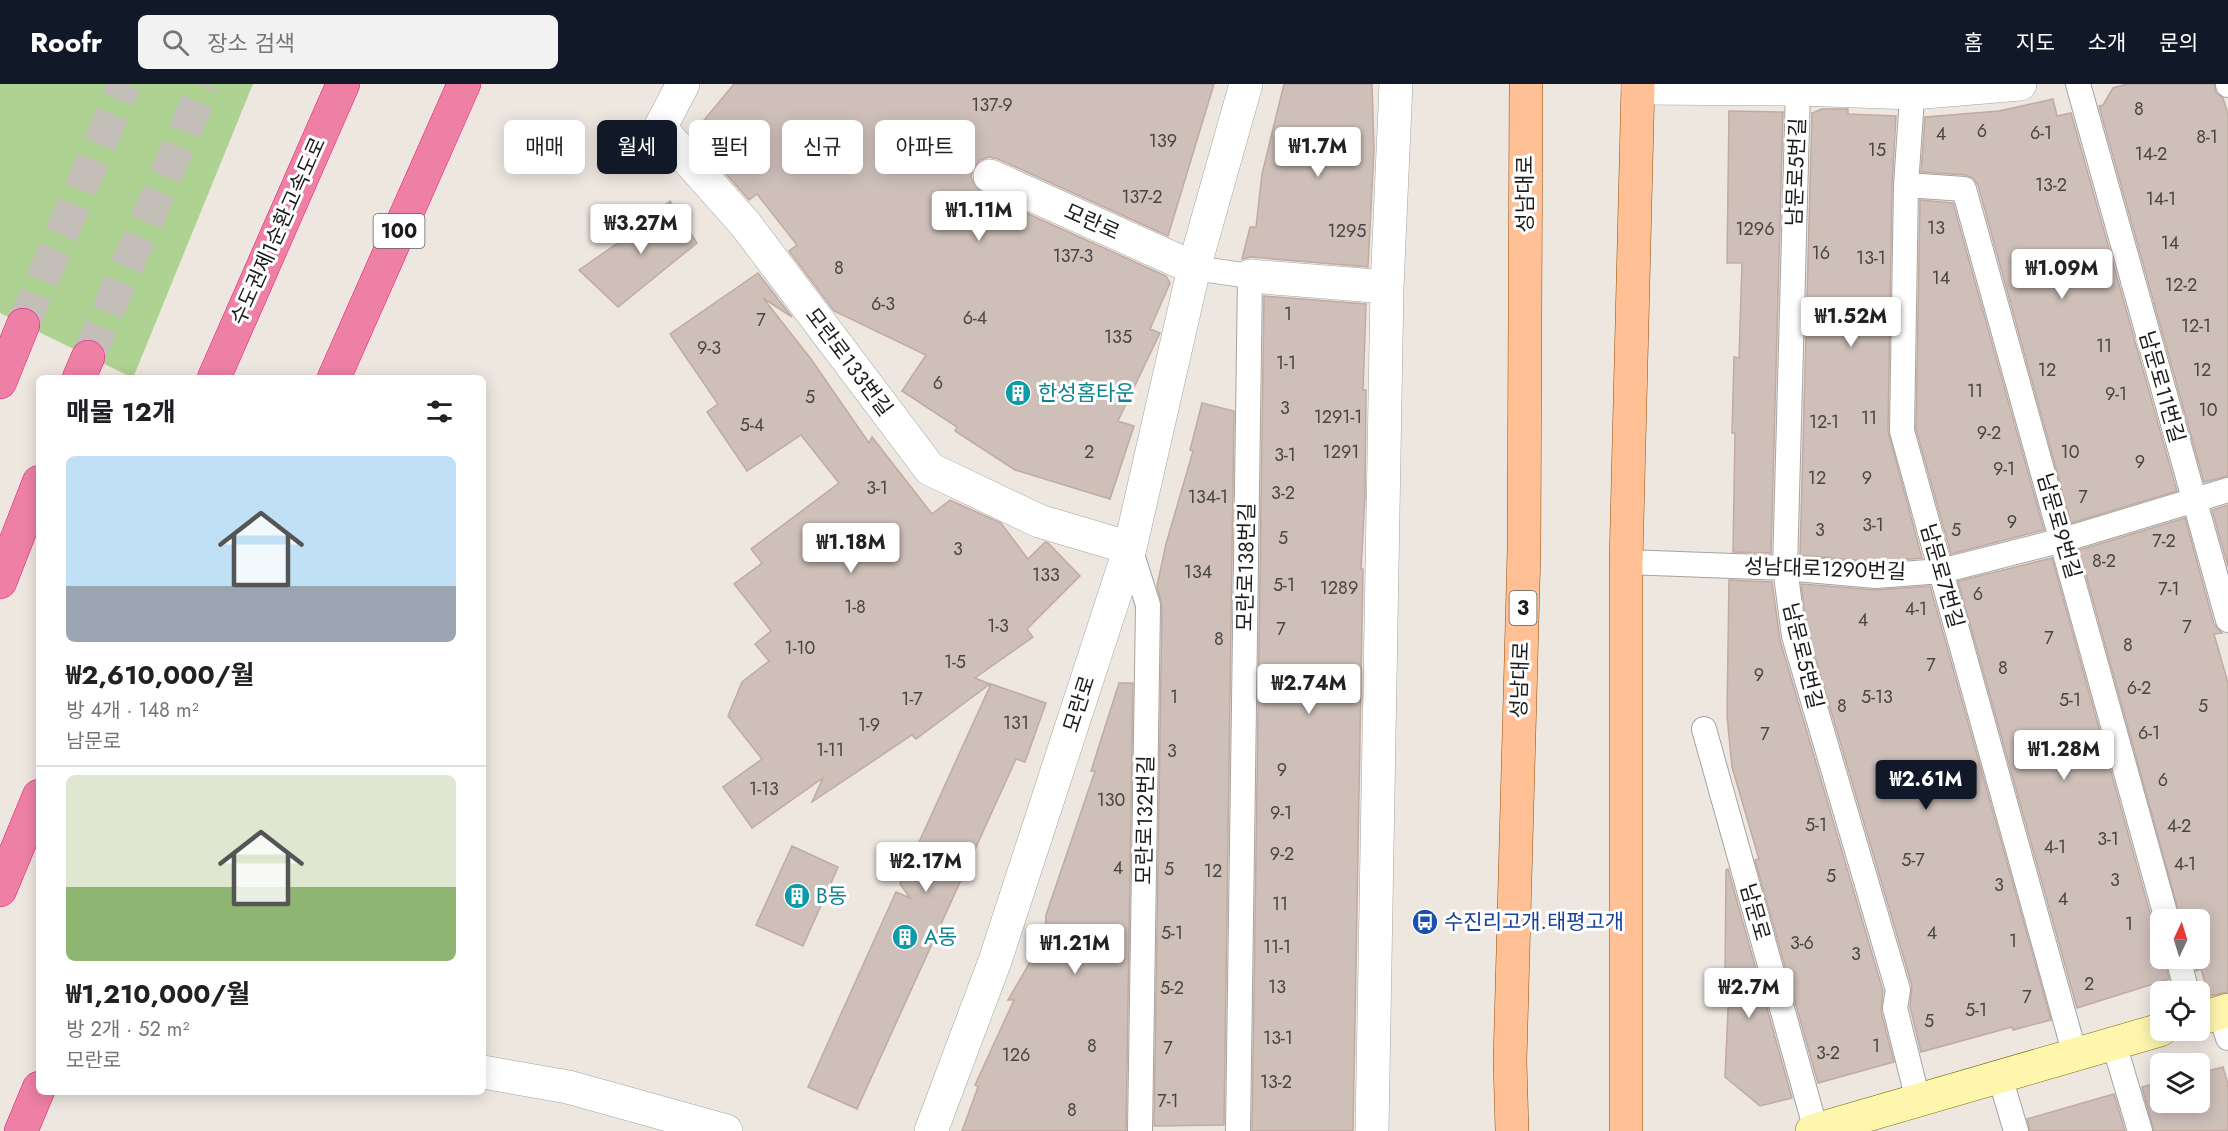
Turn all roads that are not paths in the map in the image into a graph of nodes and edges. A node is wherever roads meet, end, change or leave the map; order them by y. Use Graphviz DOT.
graph roads {
  1 [pos="343,84"];
  2 [pos="464,84"];
  3 [pos="683,84"];
  4 [pos="1246,84"];
  5 [pos="1396,84"];
  6 [pos="1526,84"];
  7 [pos="2020,84"];
  8 [pos="2078,84"];
  9 [pos="1638,86"];
  10 [pos="1798,89"];
  11 [pos="1913,89"];
  12 [pos="990,176"];
  13 [pos="1906,185"];
  14 [pos="1194,268"];
  15 [pos="1250,276"];
  16 [pos="1387,287"];
  17 [pos="23,325"];
  18 [pos="215,375"];
  19 [pos="335,375"];
  20 [pos="0,382"];
  21 [pos="36,490"];
  22 [pos="2228,490"];
  23 [pos="2194,501"];
  24 [pos="2063,540"];
  25 [pos="1130,548"];
  26 [pos="1626,562"];
  27 [pos="1785,568"];
  28 [pos="1941,571"];
  29 [pos="0,582"];
  30 [pos="2228,620"];
  31 [pos="1704,729"];
  32 [pos="36,803"];
  33 [pos="0,890"];
  34 [pos="2164,909"];
  35 [pos="2150,1033"];
  36 [pos="2114,1044"];
  37 [pos="2075,1055"];
  38 [pos="486,1073"];
  39 [pos="2000,1077"];
  40 [pos="36,1095"];
  41 [pos="1918,1100"];
  42 [pos="1881,1122"];
  43 [pos="1814,1130"];
  44 [pos="21,1131"];
  45 [pos="726,1131"];
  46 [pos="931,1131"];
  47 [pos="1140,1131"];
  48 [pos="1238,1131"];
  49 [pos="1372,1131"];
  50 [pos="1512,1131"];
  51 [pos="1626,1131"];
  52 [pos="2016,1131"];
  53 [pos="2140,1131"];
  1 -- 18 [label="highway, 수도권제1순환고속도로"];
  2 -- 19 [label="highway, 100"];
  3 -- 25 [label="street, 모란로133번길"];
  4 -- 14 [label="street, 모란로"];
  5 -- 16 [label="street"];
  6 -- 50 [label="main road, 성남대로 / 3"];
  7 -- 11 [label="street"];
  8 -- 23 [label="lane, 남문로11번길"];
  9 -- 10 [label="street"];
  9 -- 26 [label="main road"];
  10 -- 11 [label="street"];
  10 -- 27 [label="lane, 남문로5번길"];
  11 -- 13 [label="lane, 남문로7번길"];
  12 -- 14 [label="street, 모란로"];
  13 -- 24 [label="lane, 남문로9번길"];
  13 -- 28 [label="lane, 남문로7번길"];
  14 -- 15 [label="lane"];
  14 -- 25 [label="street, 모란로"];
  15 -- 16 [label="street"];
  15 -- 48 [label="lane, 모란로138번길"];
  16 -- 49 [label="street"];
  17 -- 20 [label="highway"];
  21 -- 29 [label="highway"];
  22 -- 23 [label="lane, 성남대로1290번길"];
  23 -- 24 [label="lane, 성남대로1290번길"];
  23 -- 30 [label="lane, 남문로11번길"];
  24 -- 28 [label="lane, 성남대로1290번길"];
  24 -- 34 [label="lane, 남문로9번길"];
  25 -- 46 [label="street, 모란로"];
  25 -- 47 [label="lane, 모란로132번길"];
  26 -- 27 [label="lane, 성남대로1290번길"];
  26 -- 51 [label="main road"];
  27 -- 28 [label="lane, 성남대로1290번길"];
  27 -- 41 [label="lane, 남문로5번길"];
  28 -- 37 [label="lane, 남문로7번길"];
  31 -- 43 [label="lane, 남문로"];
  32 -- 33 [label="highway"];
  35 -- 36 [label="main road, 남문로"];
  36 -- 37 [label="main road, 남문로"];
  36 -- 53 [label="lane"];
  37 -- 39 [label="main road, 남문로"];
  38 -- 45 [label="street"];
  39 -- 41 [label="main road, 남문로"];
  39 -- 52 [label="lane"];
  40 -- 44 [label="highway"];
  41 -- 42 [label="main road, 남문로"];
  42 -- 43 [label="main road, 남문로"];
}
